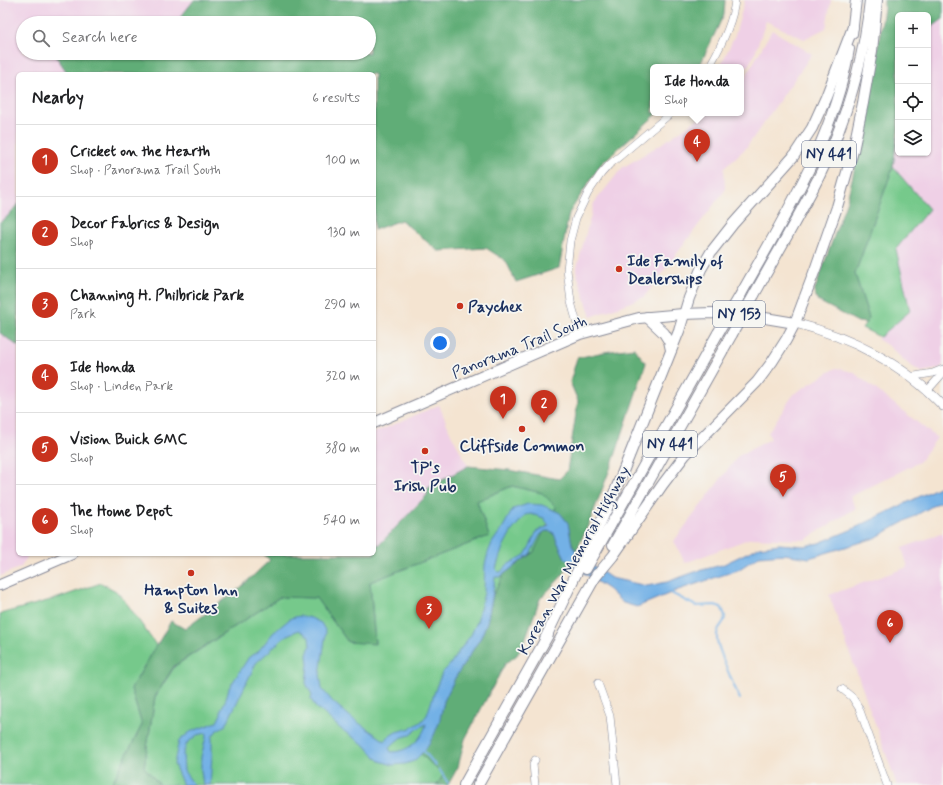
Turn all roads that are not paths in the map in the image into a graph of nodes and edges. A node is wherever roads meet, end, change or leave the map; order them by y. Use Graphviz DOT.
graph roads {
  1 [pos="735,0"];
  2 [pos="856,0"];
  3 [pos="870,0"];
  4 [pos="877,0"];
  5 [pos="853,27"];
  6 [pos="711,64"];
  7 [pos="667,116"];
  8 [pos="683,314"];
  9 [pos="647,317"];
  10 [pos="795,323"];
  11 [pos="580,334"];
  12 [pos="671,350"];
  13 [pos="943,369"];
  14 [pos="943,373"];
  15 [pos="909,376"];
  16 [pos="927,391"];
  17 [pos="943,406"];
  18 [pos="376,422"];
  19 [pos="594,546"];
  20 [pos="610,555"];
  21 [pos="67,556"];
  22 [pos="0,584"];
  23 [pos="598,683"];
  24 [pos="842,689"];
  25 [pos="535,760"];
  26 [pos="464,785"];
  27 [pos="478,785"];
  28 [pos="535,785"];
  29 [pos="617,785"];
  30 [pos="887,785"];
  1 -- 6 [label="street"];
  2 -- 5 [label="main road, Korean War Memorial Highway / NY 441"];
  3 -- 20 [label="main road, Korean War Memorial Highway / NY 441, bridge"];
  4 -- 10 [label="main road"];
  5 -- 8 [label="main road"];
  5 -- 19 [label="main road, Korean War Memorial Highway / NY 441, bridge"];
  7 -- 11 [label="street"];
  8 -- 9 [label="main road, Panorama Trail South / NY 153"];
  8 -- 10 [label="main road, Panorama Trail South / NY 153"];
  8 -- 12 [label="main road"];
  9 -- 11 [label="main road, Panorama Trail South / NY 153"];
  9 -- 12 [label="main road"];
  10 -- 15 [label="main road, Panorama Trail South"];
  10 -- 20 [label="main road"];
  11 -- 18 [label="main road, Panorama Trail South / NY 153"];
  12 -- 19 [label="main road"];
  13 -- 15 [label="street"];
  14 -- 16 [label="street"];
  15 -- 16 [label="main road, Panorama Trail South"];
  16 -- 17 [label="main road, Panorama Trail South"];
  19 -- 26 [label="main road, Korean War Memorial Highway"];
  20 -- 27 [label="main road, Korean War Memorial Highway"];
  21 -- 22 [label="main road"];
  23 -- 29 [label="street"];
  24 -- 30 [label="street"];
  25 -- 28 [label="street"];
}
